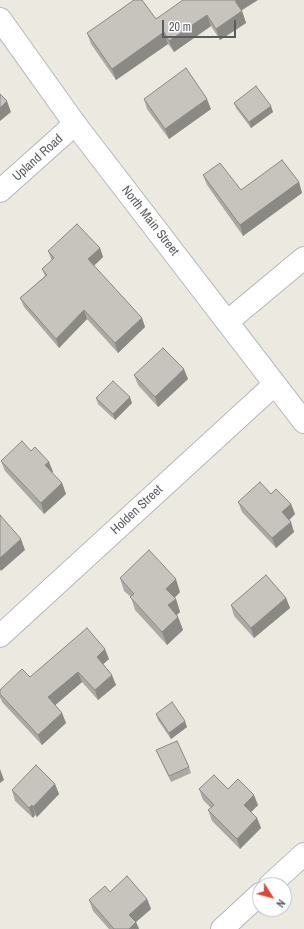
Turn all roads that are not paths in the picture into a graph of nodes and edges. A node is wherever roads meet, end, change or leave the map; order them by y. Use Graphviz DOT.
graph roads {
  1 [pos="0,18"];
  2 [pos="75,124"];
  3 [pos="0,191"];
  4 [pos="304,258"];
  5 [pos="227,322"];
  6 [pos="275,384"];
  7 [pos="304,422"];
  8 [pos="0,636"];
  9 [pos="304,854"];
  10 [pos="279,877"];
  11 [pos="252,901"];
  12 [pos="222,929"];
  1 -- 2 [label="main road, North Main Street"];
  2 -- 3 [label="main road, Upland Road"];
  2 -- 5 [label="main road, North Main Street"];
  4 -- 5 [label="main road"];
  5 -- 6 [label="main road, North Main Street"];
  6 -- 7 [label="main road, North Main Street"];
  6 -- 8 [label="main road, Holden Street"];
  9 -- 10 [label="main road"];
  11 -- 12 [label="main road"];
}
